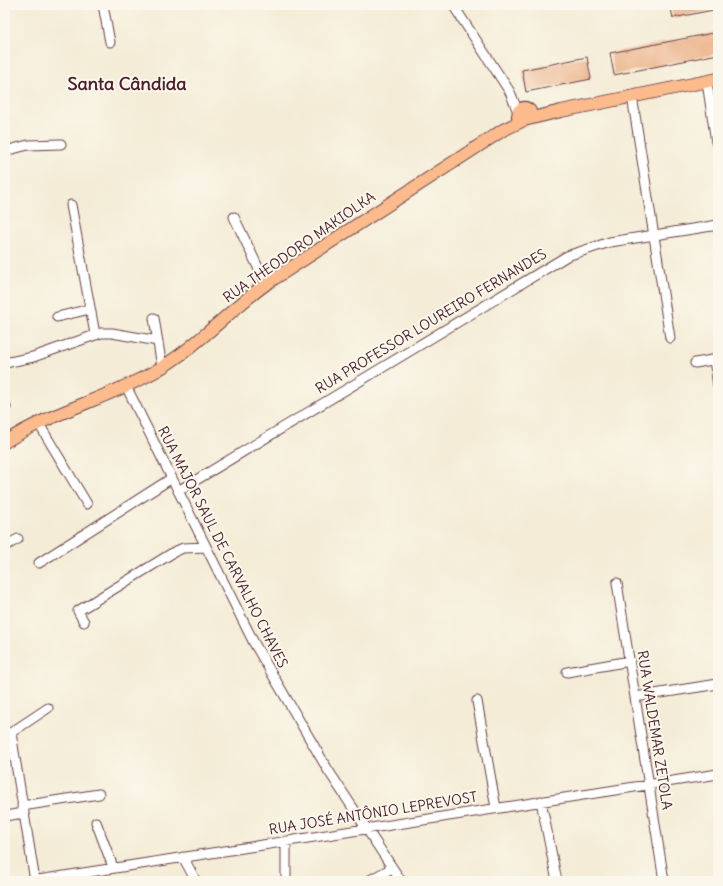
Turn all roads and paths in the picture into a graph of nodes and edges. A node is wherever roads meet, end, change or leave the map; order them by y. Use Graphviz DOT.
graph roads {
  1 [pos="103,5"];
  2 [pos="453,5"];
  3 [pos="110,42"];
  4 [pos="712,80"];
  5 [pos="632,96"];
  6 [pos="524,114"];
  7 [pos="716,142"];
  8 [pos="61,144"];
  9 [pos="5,151"];
  10 [pos="72,205"];
  11 [pos="234,217"];
  12 [pos="718,225"];
  13 [pos="654,235"];
  14 [pos="266,284"];
  15 [pos="90,309"];
  16 [pos="57,317"];
  17 [pos="154,318"];
  18 [pos="95,334"];
  19 [pos="670,338"];
  20 [pos="158,342"];
  21 [pos="716,360"];
  22 [pos="5,363"];
  23 [pos="695,363"];
  24 [pos="162,367"];
  25 [pos="126,386"];
  26 [pos="718,386"];
  27 [pos="39,424"];
  28 [pos="5,442"];
  29 [pos="172,478"];
  30 [pos="178,491"];
  31 [pos="87,504"];
  32 [pos="18,539"];
  33 [pos="5,546"];
  34 [pos="206,547"];
  35 [pos="39,563"];
  36 [pos="617,583"];
  37 [pos="84,622"];
  38 [pos="630,661"];
  39 [pos="567,672"];
  40 [pos="718,684"];
  41 [pos="635,697"];
  42 [pos="478,702"];
  43 [pos="48,708"];
  44 [pos="8,735"];
  45 [pos="718,774"];
  46 [pos="649,784"];
  47 [pos="99,794"];
  48 [pos="541,801"];
  49 [pos="496,808"];
  50 [pos="23,809"];
  51 [pos="5,816"];
  52 [pos="96,822"];
  53 [pos="367,828"];
  54 [pos="286,841"];
  55 [pos="183,857"];
  56 [pos="113,867"];
  57 [pos="392,868"];
  58 [pos="33,881"];
  59 [pos="196,881"];
  60 [pos="286,881"];
  61 [pos="368,881"];
  62 [pos="401,881"];
  63 [pos="557,881"];
  64 [pos="664,881"];
  1 -- 3 [label="street"];
  2 -- 6 [label="street"];
  4 -- 5 [label="main road, RUA THEODORO MAKIOLKA"];
  4 -- 7 [label="street"];
  5 -- 6 [label="main road, RUA THEODORO MAKIOLKA"];
  5 -- 13 [label="street"];
  6 -- 14 [label="main road, RUA THEODORO MAKIOLKA"];
  8 -- 9 [label="street"];
  10 -- 15 [label="street"];
  11 -- 14 [label="street"];
  12 -- 13 [label="street, RUA PROFESSOR LOUREIRO FERNANDES"];
  13 -- 19 [label="street"];
  13 -- 30 [label="street, RUA PROFESSOR LOUREIRO FERNANDES"];
  14 -- 24 [label="main road, RUA THEODORO MAKIOLKA"];
  15 -- 16 [label="street"];
  15 -- 18 [label="street"];
  17 -- 20 [label="street"];
  18 -- 20 [label="street"];
  18 -- 22 [label="street"];
  20 -- 24 [label="street"];
  21 -- 23 [label="street"];
  21 -- 26 [label="street"];
  24 -- 25 [label="main road, RUA THEODORO MAKIOLKA"];
  25 -- 27 [label="main road, RUA THEODORO MAKIOLKA"];
  25 -- 29 [label="street, RUA MAJOR SAUL DE CARVALHO CHAVES"];
  27 -- 28 [label="main road, RUA THEODORO MAKIOLKA"];
  27 -- 31 [label="street"];
  29 -- 30 [label="street, RUA MAJOR SAUL DE CARVALHO CHAVES"];
  29 -- 35 [label="street"];
  30 -- 34 [label="street, RUA MAJOR SAUL DE CARVALHO CHAVES"];
  32 -- 33 [label="street"];
  34 -- 37 [label="street"];
  34 -- 53 [label="street, RUA MAJOR SAUL DE CARVALHO CHAVES"];
  36 -- 38 [label="street, RUA WALDEMAR ZETOLA"];
  38 -- 39 [label="street"];
  38 -- 41 [label="street, RUA WALDEMAR ZETOLA"];
  40 -- 41 [label="street"];
  41 -- 46 [label="street, RUA WALDEMAR ZETOLA"];
  42 -- 49 [label="street"];
  43 -- 44 [label="street"];
  44 -- 50 [label="street"];
  45 -- 46 [label="street, RUA JOSÉ ANTÔNIO LEPREVOST"];
  46 -- 48 [label="street, RUA JOSÉ ANTÔNIO LEPREVOST"];
  46 -- 64 [label="street, RUA WALDEMAR ZETOLA"];
  47 -- 50 [label="street"];
  48 -- 49 [label="street, RUA JOSÉ ANTÔNIO LEPREVOST"];
  48 -- 63 [label="street"];
  49 -- 53 [label="street, RUA JOSÉ ANTÔNIO LEPREVOST"];
  50 -- 51 [label="street"];
  50 -- 58 [label="street"];
  52 -- 56 [label="street"];
  53 -- 54 [label="street, RUA JOSÉ ANTÔNIO LEPREVOST"];
  53 -- 57 [label="street, RUA MAJOR SAUL DE CARVALHO CHAVES"];
  54 -- 55 [label="street, RUA JOSÉ ANTÔNIO LEPREVOST"];
  54 -- 60 [label="street"];
  55 -- 56 [label="street, RUA JOSÉ ANTÔNIO LEPREVOST"];
  55 -- 59 [label="street"];
  56 -- 58 [label="street, RUA JOSÉ ANTÔNIO LEPREVOST"];
  57 -- 61 [label="street"];
  57 -- 62 [label="street, RUA MAJOR SAUL DE CARVALHO CHAVES"];
}
